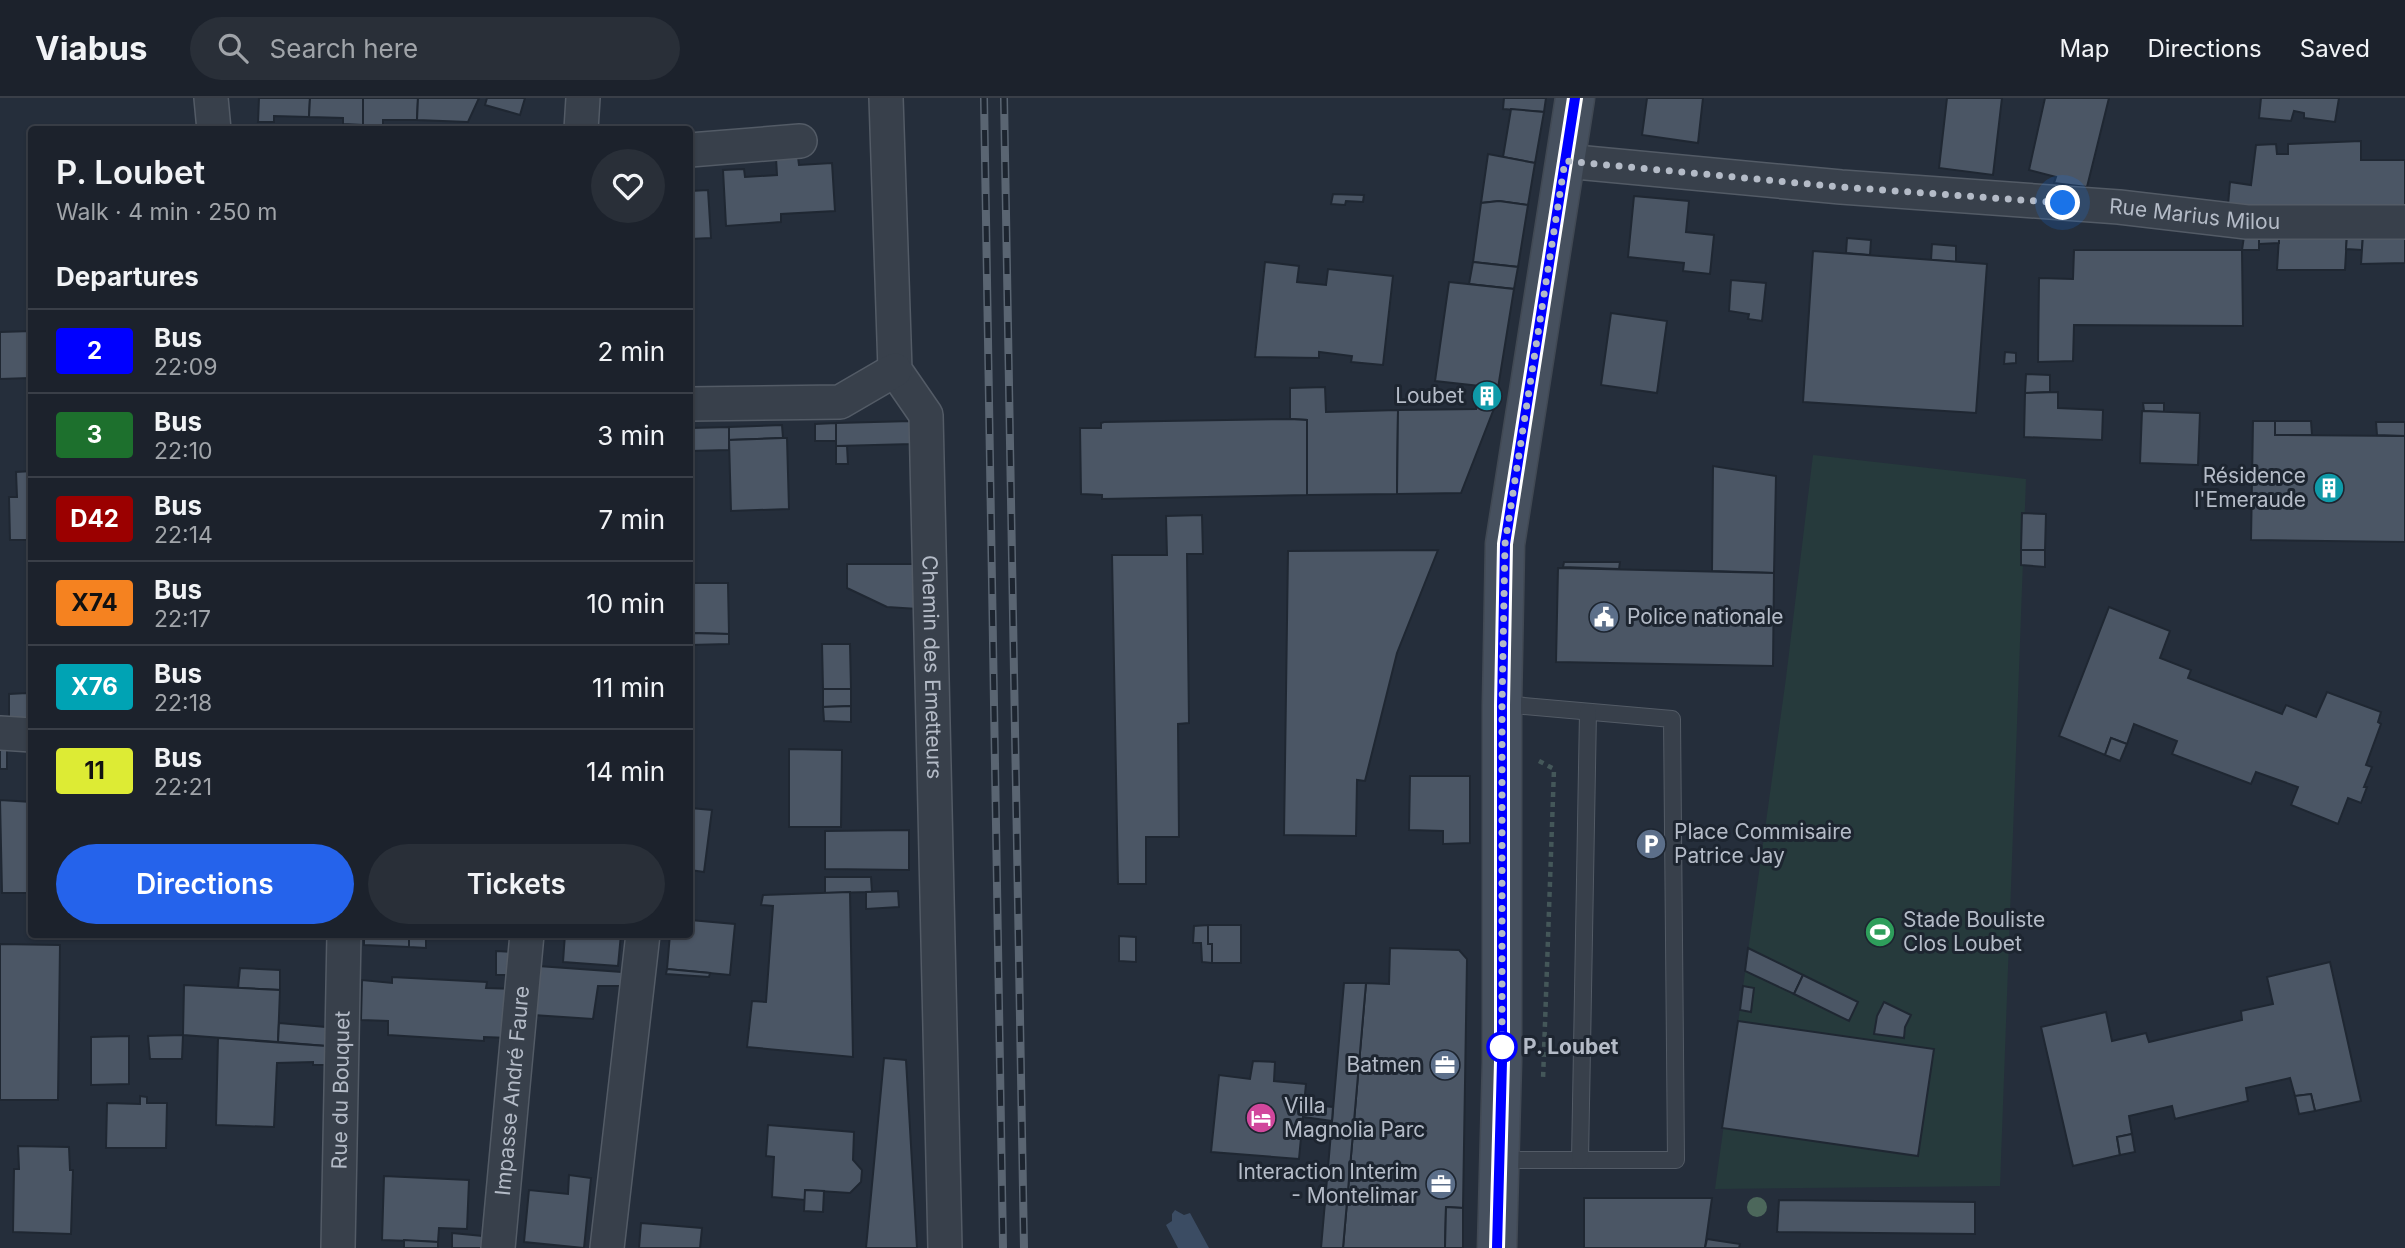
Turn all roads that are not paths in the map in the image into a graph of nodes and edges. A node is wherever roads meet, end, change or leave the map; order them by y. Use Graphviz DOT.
graph roads {
  1 [pos="211,98"];
  2 [pos="583,98"];
  3 [pos="886,98"];
  4 [pos="1575,98"];
  5 [pos="214,126"];
  6 [pos="581,126"];
  7 [pos="800,141"];
  8 [pos="693,150"];
  9 [pos="1565,161"];
  10 [pos="2405,222"];
  11 [pos="895,370"];
  12 [pos="693,404"];
  13 [pos="1502,705"];
  14 [pos="1588,712"];
  15 [pos="0,733"];
  16 [pos="28,735"];
  17 [pos="344,938"];
  18 [pos="527,938"];
  19 [pos="643,938"];
  20 [pos="1499,1160"];
  21 [pos="1580,1160"];
  22 [pos="338,1248"];
  23 [pos="498,1248"];
  24 [pos="607,1248"];
  25 [pos="945,1248"];
  26 [pos="1497,1248"];
  1 -- 5 [label="street"];
  2 -- 6 [label="street"];
  3 -- 11 [label="street"];
  4 -- 9 [label="street"];
  7 -- 8 [label="street"];
  9 -- 10 [label="street, Rue Marius Milou"];
  9 -- 13 [label="street"];
  11 -- 12 [label="street"];
  11 -- 25 [label="street, Chemin des Emetteurs"];
  13 -- 14 [label="lane"];
  13 -- 20 [label="street"];
  14 -- 21 [label="lane"];
  14 -- 21 [label="lane"];
  15 -- 16 [label="street"];
  17 -- 22 [label="street, Rue du Bouquet"];
  18 -- 23 [label="street, Impasse André Faure"];
  19 -- 24 [label="street"];
  20 -- 21 [label="lane"];
  20 -- 26 [label="street"];
}
